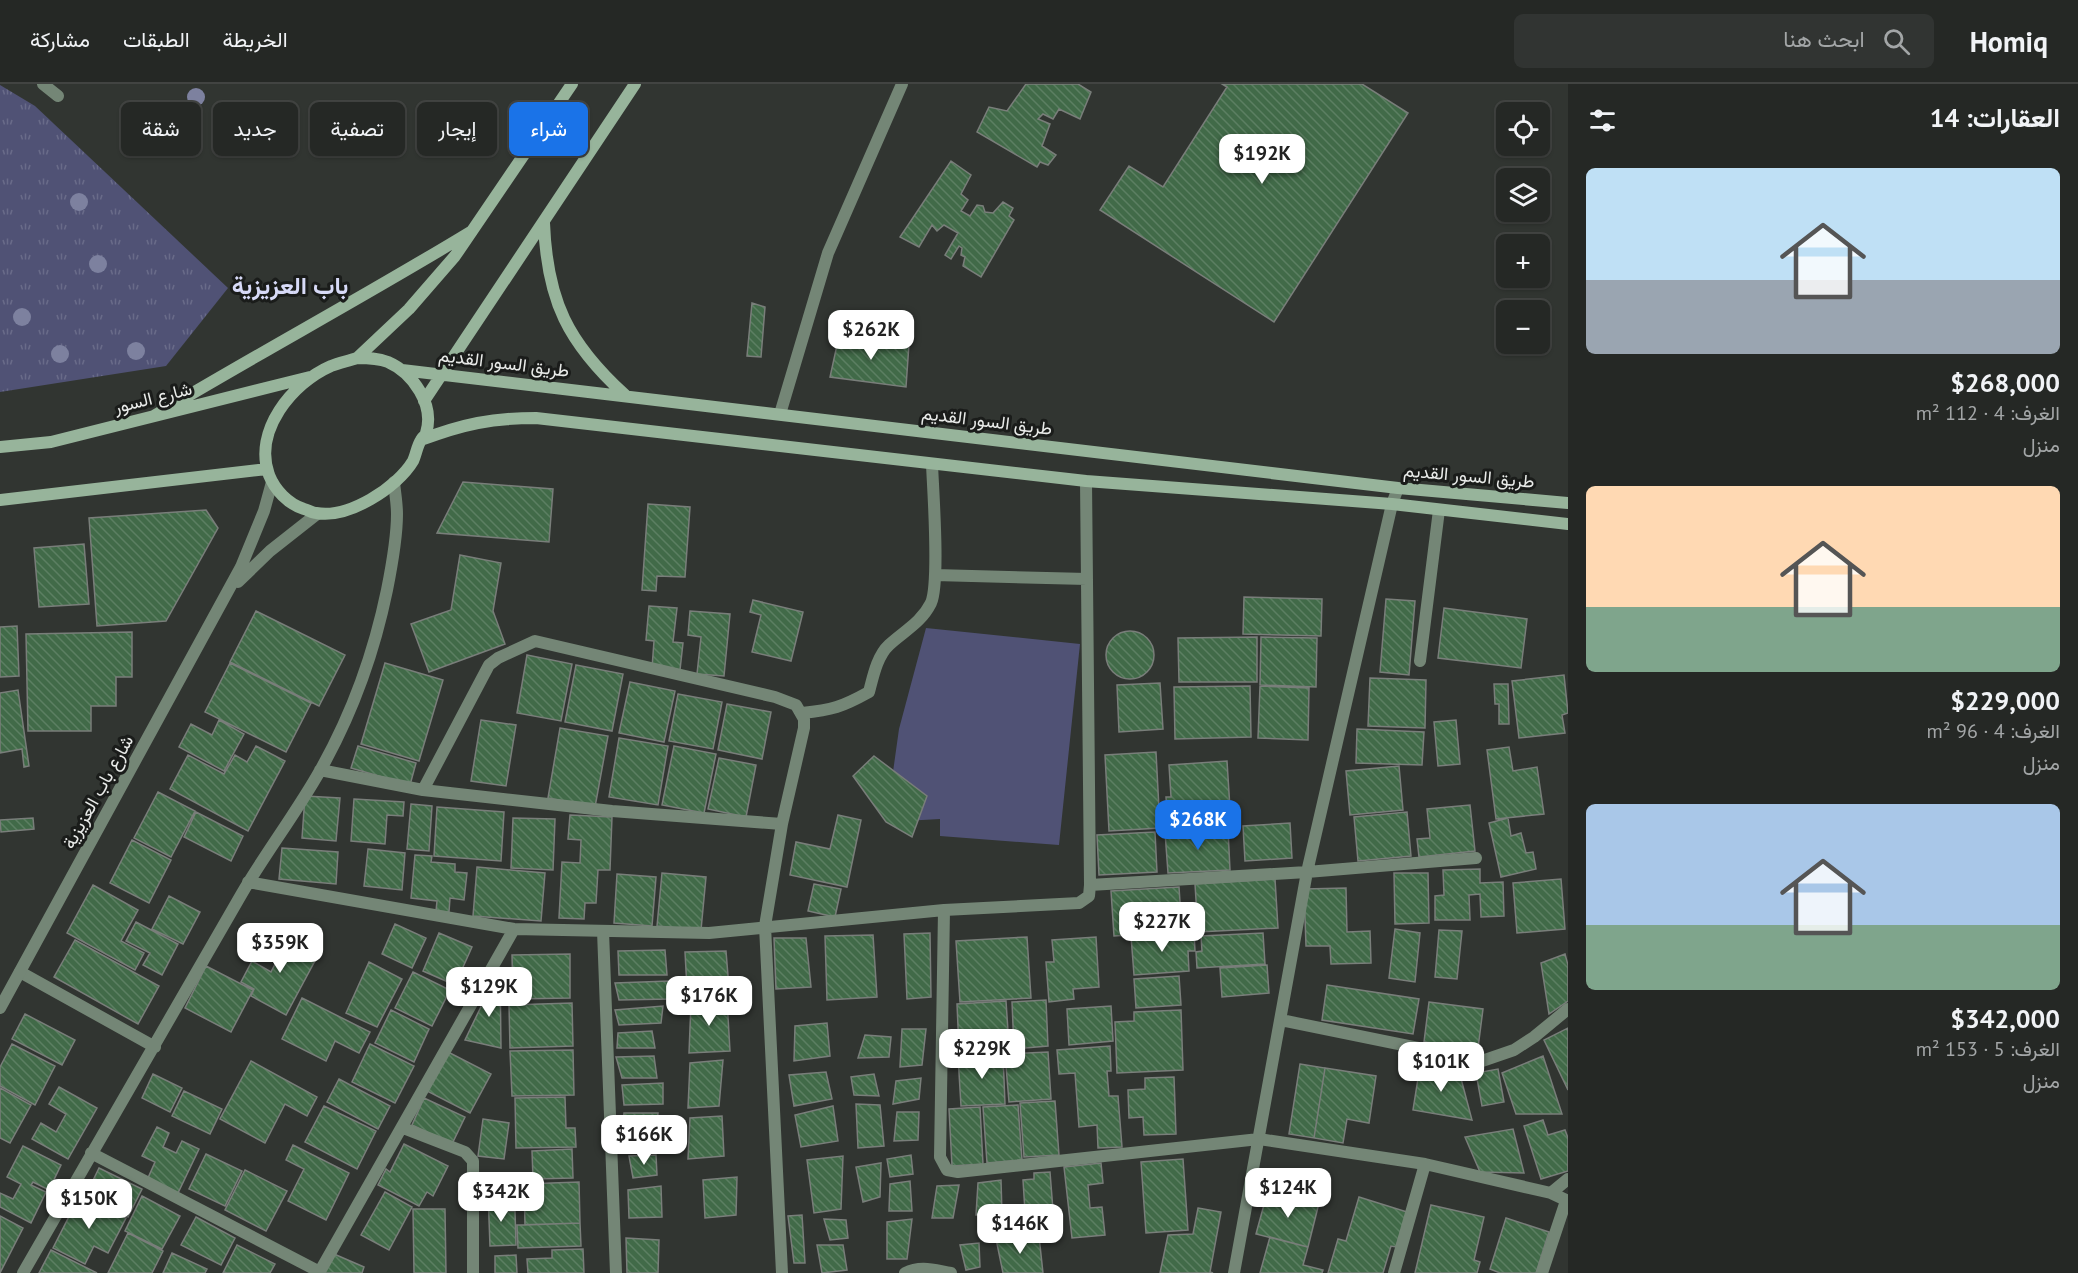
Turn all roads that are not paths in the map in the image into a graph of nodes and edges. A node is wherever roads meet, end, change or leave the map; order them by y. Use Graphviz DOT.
graph roads {
  1 [pos="43,84"];
  2 [pos="572,84"];
  3 [pos="635,84"];
  4 [pos="902,84"];
  5 [pos="58,96"];
  6 [pos="544,223"];
  7 [pos="472,231"];
  8 [pos="357,358"];
  9 [pos="402,370"];
  10 [pos="444,374"];
  11 [pos="314,376"];
  12 [pos="625,395"];
  13 [pos="424,401"];
  14 [pos="780,414"];
  15 [pos="154,416"];
  16 [pos="421,440"];
  17 [pos="0,447"];
  18 [pos="932,464"];
  19 [pos="267,469"];
  20 [pos="1086,481"];
  21 [pos="272,482"];
  22 [pos="394,482"];
  23 [pos="1398,488"];
  24 [pos="0,500"];
  25 [pos="1568,503"];
  26 [pos="1392,504"];
  27 [pos="1439,510"];
  28 [pos="317,514"];
  29 [pos="1568,525"];
  30 [pos="935,575"];
  31 [pos="1087,579"];
  32 [pos="227,594"];
  33 [pos="1420,661"];
  34 [pos="802,713"];
  35 [pos="320,771"];
  36 [pos="423,790"];
  37 [pos="782,824"];
  38 [pos="1476,858"];
  39 [pos="1306,872"];
  40 [pos="248,882"];
  41 [pos="1090,885"];
  42 [pos="944,910"];
  43 [pos="765,926"];
  44 [pos="514,929"];
  45 [pos="603,931"];
  46 [pos="20,972"];
  47 [pos="0,1008"];
  48 [pos="1568,1009"];
  49 [pos="1281,1020"];
  50 [pos="155,1047"];
  51 [pos="403,1128"];
  52 [pos="1259,1139"];
  53 [pos="91,1153"];
  54 [pos="1425,1164"];
  55 [pos="1568,1179"];
  56 [pos="1551,1193"];
  57 [pos="1567,1201"];
  58 [pos="320,1272"];
  59 [pos="23,1273"];
  60 [pos="473,1273"];
  61 [pos="616,1273"];
  62 [pos="782,1273"];
  63 [pos="905,1273"];
  64 [pos="951,1273"];
  65 [pos="1234,1273"];
  66 [pos="1394,1273"];
  67 [pos="1542,1273"];
  1 -- 5 [label="street"];
  2 -- 7 [label="main road"];
  3 -- 6 [label="main road"];
  4 -- 14 [label="street"];
  6 -- 10 [label="main road"];
  6 -- 12 [label="main road"];
  7 -- 8 [label="main road"];
  7 -- 15 [label="main road"];
  8 -- 9 [label="main road"];
  8 -- 11 [label="main road"];
  9 -- 10 [label="main road, طريق السور القديم"];
  9 -- 13 [label="main road"];
  10 -- 12 [label="main road, طريق السور القديم"];
  10 -- 13 [label="main road"];
  11 -- 15 [label="main road, شارع السور"];
  11 -- 19 [label="main road"];
  12 -- 14 [label="main road, طريق السور القديم"];
  13 -- 16 [label="main road"];
  14 -- 23 [label="main road, طريق السور القديم"];
  15 -- 17 [label="main road, شارع السور"];
  16 -- 18 [label="main road, طريق السور القديم"];
  16 -- 22 [label="main road"];
  18 -- 20 [label="main road, طريق السور القديم"];
  18 -- 30 [label="street"];
  19 -- 21 [label="main road"];
  19 -- 24 [label="main road"];
  20 -- 26 [label="main road, طريق السور القديم"];
  20 -- 31 [label="street"];
  21 -- 28 [label="main road"];
  21 -- 32 [label="street, شارع باب العزيزية"];
  22 -- 28 [label="main road"];
  22 -- 35 [label="street"];
  23 -- 25 [label="main road, طريق السور القديم"];
  23 -- 26 [label="street"];
  26 -- 27 [label="main road, طريق السور القديم"];
  26 -- 39 [label="street"];
  27 -- 29 [label="main road, طريق السور القديم"];
  27 -- 33 [label="street"];
  28 -- 32 [label="street, شارع باب العزيزية"];
  30 -- 31 [label="street"];
  30 -- 34 [label="street"];
  31 -- 41 [label="street"];
  32 -- 46 [label="street, شارع باب العزيزية"];
  34 -- 36 [label="street"];
  34 -- 37 [label="street"];
  35 -- 36 [label="street"];
  35 -- 40 [label="street"];
  36 -- 37 [label="street"];
  37 -- 43 [label="street"];
  38 -- 39 [label="street"];
  39 -- 41 [label="street"];
  39 -- 49 [label="street"];
  40 -- 44 [label="street"];
  40 -- 50 [label="street"];
  41 -- 42 [label="street"];
  42 -- 43 [label="street"];
  42 -- 52 [label="street"];
  43 -- 45 [label="street"];
  43 -- 62 [label="street"];
  44 -- 45 [label="street"];
  44 -- 51 [label="street"];
  45 -- 61 [label="street"];
  46 -- 47 [label="street, شارع باب العزيزية"];
  46 -- 50 [label="street"];
  48 -- 49 [label="street"];
  49 -- 52 [label="street"];
  50 -- 53 [label="street"];
  51 -- 58 [label="street"];
  51 -- 60 [label="street"];
  52 -- 54 [label="street"];
  52 -- 65 [label="street"];
  53 -- 58 [label="street"];
  53 -- 59 [label="street"];
  54 -- 56 [label="street"];
  54 -- 66 [label="street"];
  55 -- 56 [label="street"];
  56 -- 57 [label="street"];
  57 -- 67 [label="street"];
  63 -- 64 [label="street"];
}
